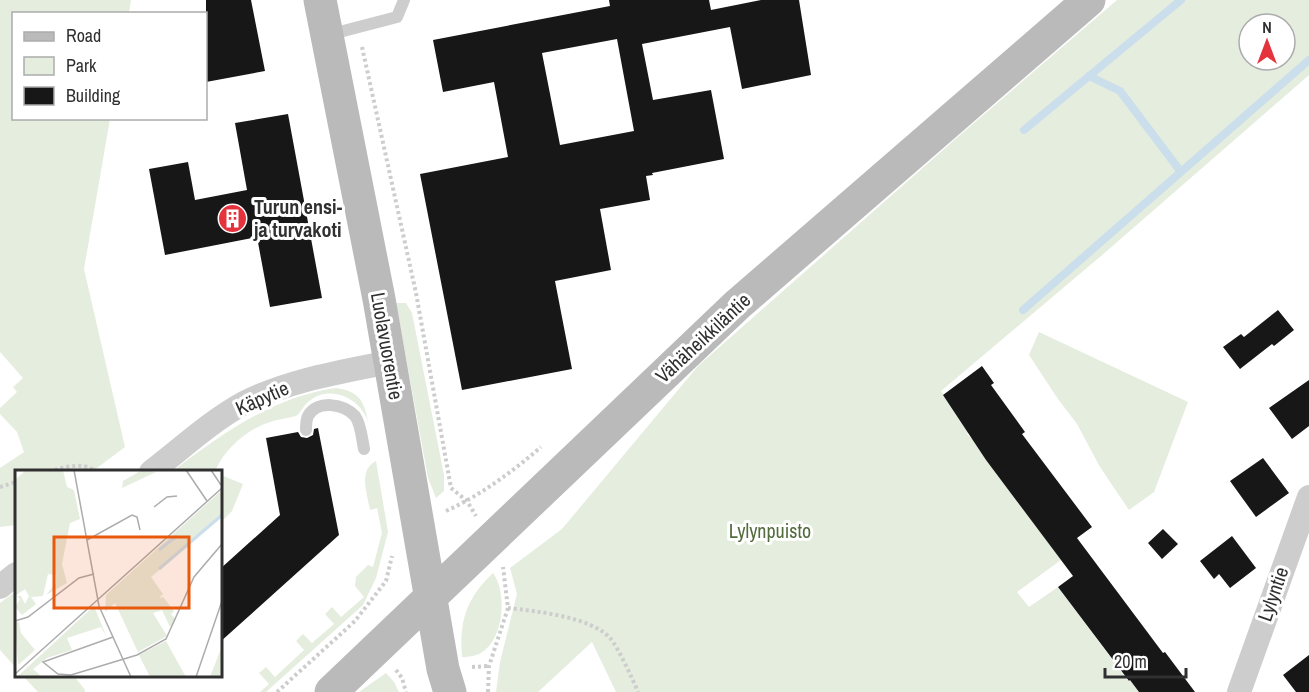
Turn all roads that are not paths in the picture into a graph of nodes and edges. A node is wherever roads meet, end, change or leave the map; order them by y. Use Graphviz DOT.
graph roads {
  1 [pos="320,0"];
  2 [pos="404,0"];
  3 [pos="1089,0"];
  4 [pos="327,35"];
  5 [pos="390,362"];
  6 [pos="306,430"];
  7 [pos="364,449"];
  8 [pos="152,470"];
  9 [pos="1309,497"];
  10 [pos="15,575"];
  11 [pos="0,587"];
  12 [pos="430,597"];
  13 [pos="331,692"];
  14 [pos="450,692"];
  15 [pos="1239,692"];
  1 -- 4 [label="street, Luolavuorentie"];
  2 -- 4 [label="lane"];
  3 -- 12 [label="street, Vähäheikkiläntie"];
  4 -- 5 [label="street, Luolavuorentie"];
  5 -- 8 [label="street, Käpytie"];
  5 -- 12 [label="street, Luolavuorentie"];
  6 -- 7 [label="lane"];
  9 -- 15 [label="street, Lylyntie"];
  10 -- 11 [label="street"];
  12 -- 13 [label="street, Vähäheikkiläntie"];
  12 -- 14 [label="street, Luolavuorentie"];
}
